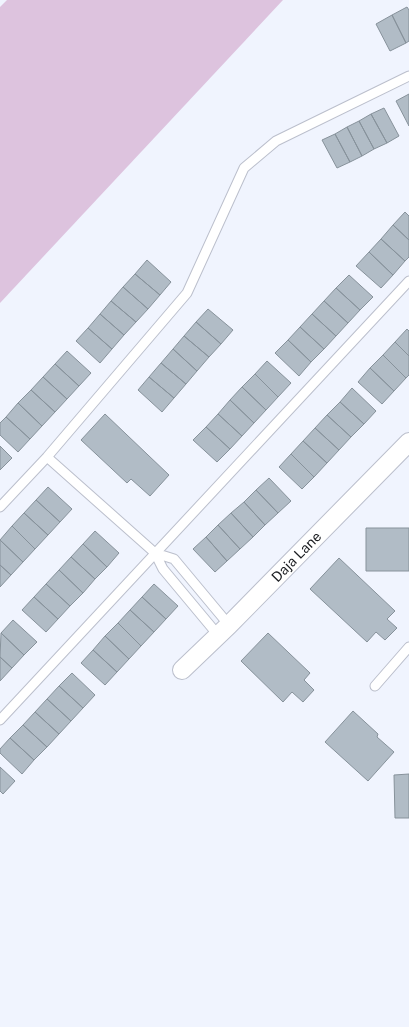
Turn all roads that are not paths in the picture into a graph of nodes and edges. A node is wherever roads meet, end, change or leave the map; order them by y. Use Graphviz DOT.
graph roads {
  1 [pos="409,76"];
  2 [pos="409,281"];
  3 [pos="409,442"];
  4 [pos="47,457"];
  5 [pos="0,508"];
  6 [pos="155,553"];
  7 [pos="223,630"];
  8 [pos="409,647"];
  9 [pos="182,670"];
  10 [pos="375,686"];
  11 [pos="0,720"];
  1 -- 4 [label="lane"];
  2 -- 6 [label="lane"];
  3 -- 7 [label="street, Daja Lane"];
  4 -- 5 [label="lane"];
  4 -- 6 [label="lane"];
  6 -- 7 [label="lane"];
  6 -- 7 [label="lane"];
  6 -- 11 [label="lane"];
  7 -- 9 [label="street, Daja Lane"];
  8 -- 10 [label="lane"];
}
